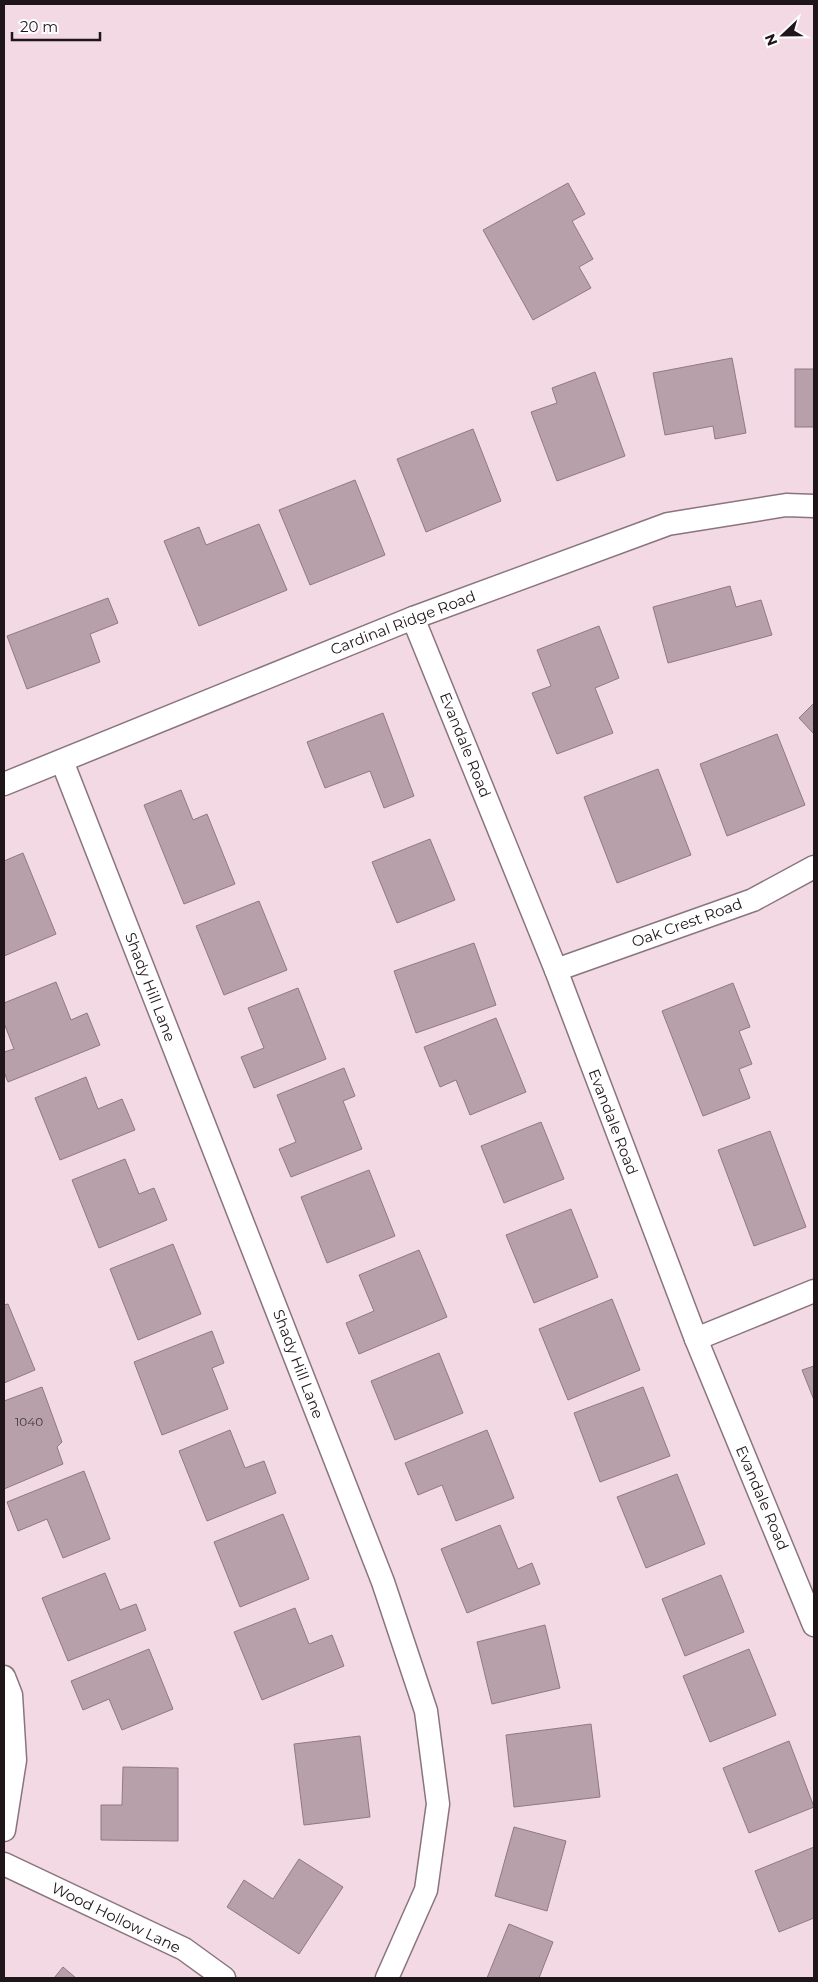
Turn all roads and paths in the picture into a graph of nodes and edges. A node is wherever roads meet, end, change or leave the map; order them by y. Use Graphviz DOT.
graph roads {
  1 [pos="814,506"];
  2 [pos="413,618"];
  3 [pos="62,761"];
  4 [pos="4,784"];
  5 [pos="814,867"];
  6 [pos="556,970"];
  7 [pos="814,1291"];
  8 [pos="696,1338"];
  9 [pos="814,1625"];
  10 [pos="4,1677"];
  11 [pos="4,1830"];
  12 [pos="4,1864"];
  13 [pos="224,1978"];
  14 [pos="387,1978"];
  1 -- 2 [label="street, Cardinal Ridge Road"];
  2 -- 3 [label="street, Cardinal Ridge Road"];
  2 -- 6 [label="street, Evandale Road"];
  3 -- 4 [label="street, Cardinal Ridge Road"];
  3 -- 14 [label="street, Shady Hill Lane"];
  5 -- 6 [label="street, Oak Crest Road"];
  6 -- 8 [label="street, Evandale Road"];
  7 -- 8 [label="street"];
  8 -- 9 [label="street, Evandale Road"];
  10 -- 11 [label="street"];
  12 -- 13 [label="street, Wood Hollow Lane"];
}
